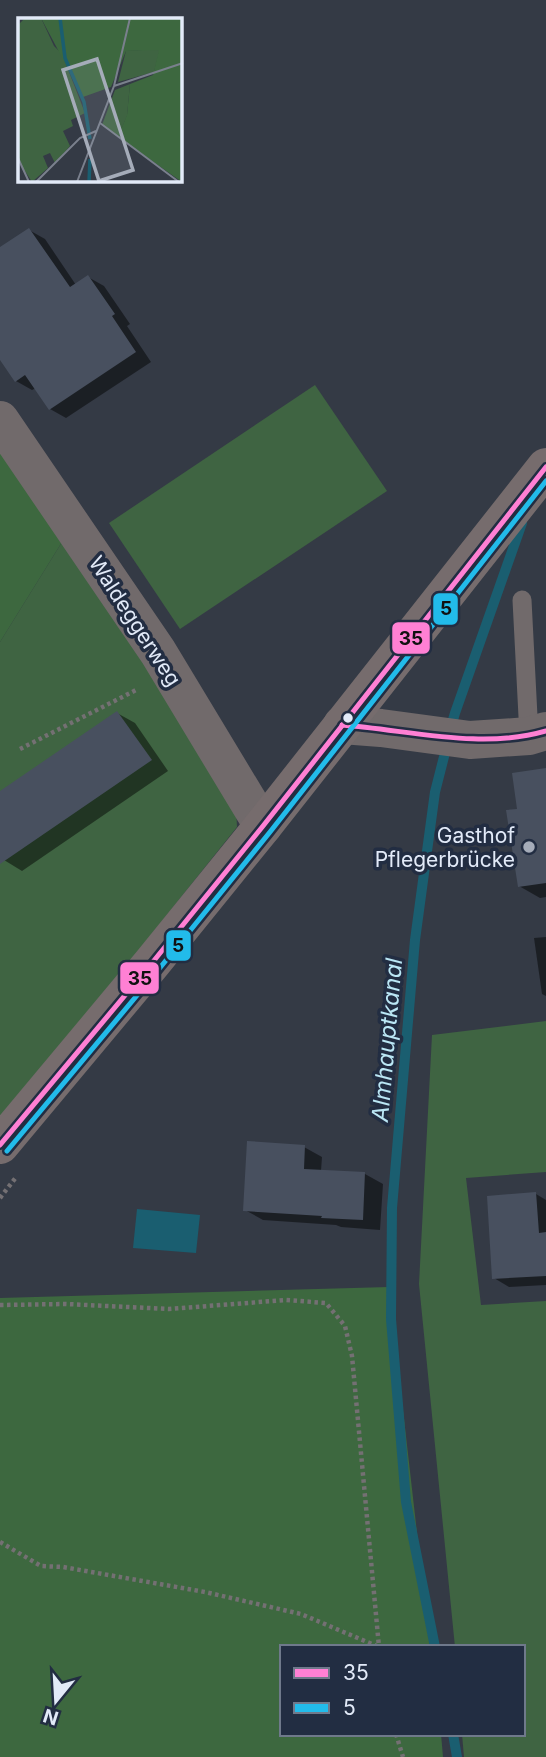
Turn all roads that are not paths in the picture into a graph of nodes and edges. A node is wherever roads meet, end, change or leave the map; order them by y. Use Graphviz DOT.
graph roads {
  1 [pos="0,420"];
  2 [pos="546,467"];
  3 [pos="522,600"];
  4 [pos="342,725"];
  5 [pos="538,733"];
  6 [pos="263,826"];
  7 [pos="0,1145"];
  1 -- 6 [label="street, Waldeggerweg"];
  2 -- 4 [label="main road"];
  3 -- 5 [label="lane"];
  4 -- 5 [label="street"];
  4 -- 6 [label="main road"];
  6 -- 7 [label="main road"];
}
